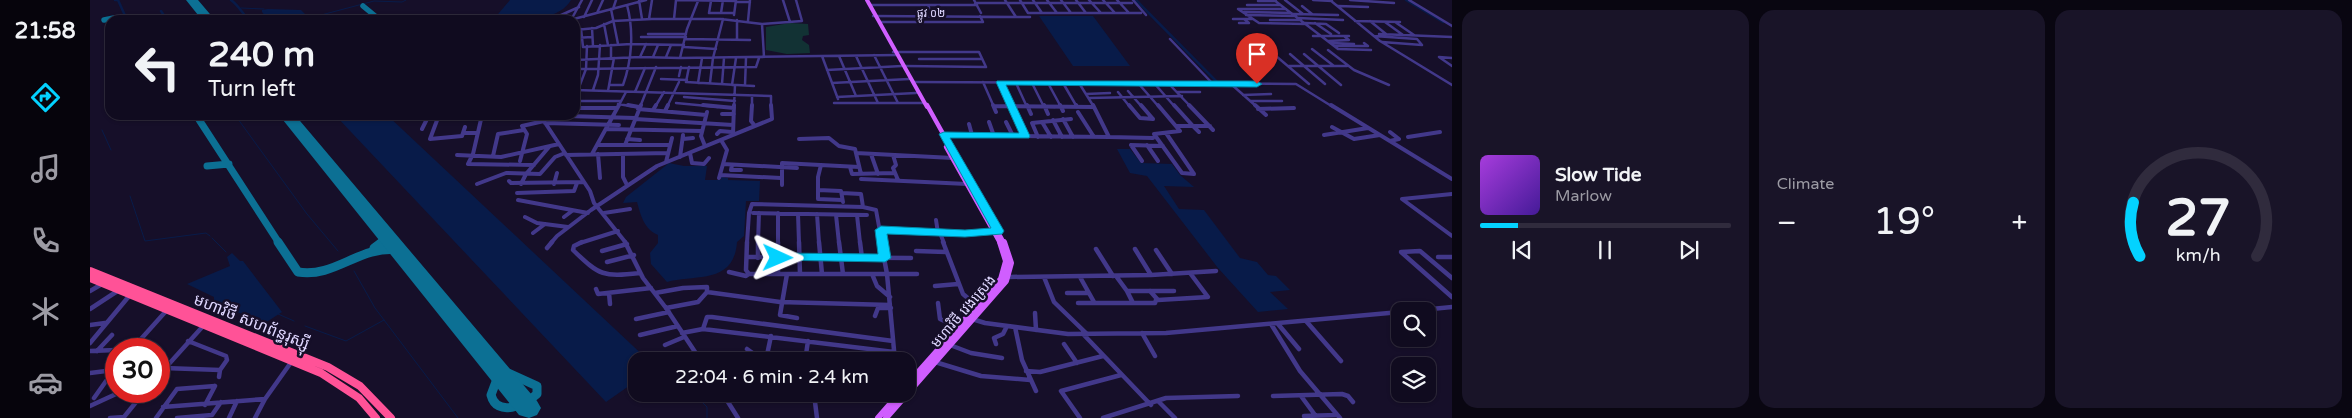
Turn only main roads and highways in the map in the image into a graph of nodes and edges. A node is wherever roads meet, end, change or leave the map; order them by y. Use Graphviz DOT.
graph roads {
  1 [pos="867,2"];
  2 [pos="875,16"];
  3 [pos="896,53"];
  4 [pos="911,81"];
  5 [pos="924,103"];
  6 [pos="935,122"];
  7 [pos="955,158"];
  8 [pos="996,231"];
  9 [pos="90,271"];
  10 [pos="90,278"];
  11 [pos="106,281"];
  12 [pos="134,292"];
  13 [pos="970,318"];
  14 [pos="916,375"];
  15 [pos="916,380"];
  16 [pos="894,402"];
  17 [pos="897,402"];
  18 [pos="376,418"];
  19 [pos="391,418"];
  20 [pos="878,418"];
  21 [pos="886,418"];
  1 -- 2 [label="main road, មហាវិថី វេងស្រេង"];
  2 -- 3 [label="main road, មហាវិថី វេងស្រេង"];
  2 -- 3 [label="main road, មហាវិថី វេងស្រេង"];
  3 -- 4 [label="main road, មហាវិថី វេងស្រេង"];
  4 -- 5 [label="main road, មហាវិថី វេងស្រេង"];
  4 -- 5 [label="main road, មហាវិថី វេងស្រេង"];
  5 -- 6 [label="main road, មហាវិថី វេងស្រេង"];
  6 -- 7 [label="main road, មហាវិថី វេងស្រេង"];
  6 -- 7 [label="main road, មហាវិថី វេងស្រេង"];
  7 -- 8 [label="main road, មហាវិថី វេងស្រេង"];
  7 -- 8 [label="main road, មហាវិថី វេងស្រេង"];
  8 -- 13 [label="main road, មហាវិថី វេងស្រេង"];
  8 -- 13 [label="main road, មហាវិថី វេងស្រេង"];
  9 -- 11 [label="highway, មហាវិថី សហព័ន្ធរុស្ស៊ី"];
  10 -- 11 [label="highway, មហាវិថី សហព័ន្ធរុស្ស៊ី"];
  11 -- 12 [label="highway, មហាវិថី សហព័ន្ធរុស្ស៊ី"];
  11 -- 12 [label="highway, មហាវិថី សហព័ន្ធរុស្ស៊ី"];
  12 -- 18 [label="highway, មហាវិថី សហព័ន្ធរុស្ស៊ី"];
  12 -- 19 [label="highway, មហាវិថី សហព័ន្ធរុស្ស៊ី"];
  13 -- 14 [label="main road, មហាវិថី វេងស្រេង"];
  13 -- 15 [label="main road, មហាវិថី វេងស្រេង"];
  16 -- 20 [label="main road, មហាវិថី វេងស្រេង"];
  17 -- 21 [label="main road, មហាវិថី វេងស្រេង"];
}
